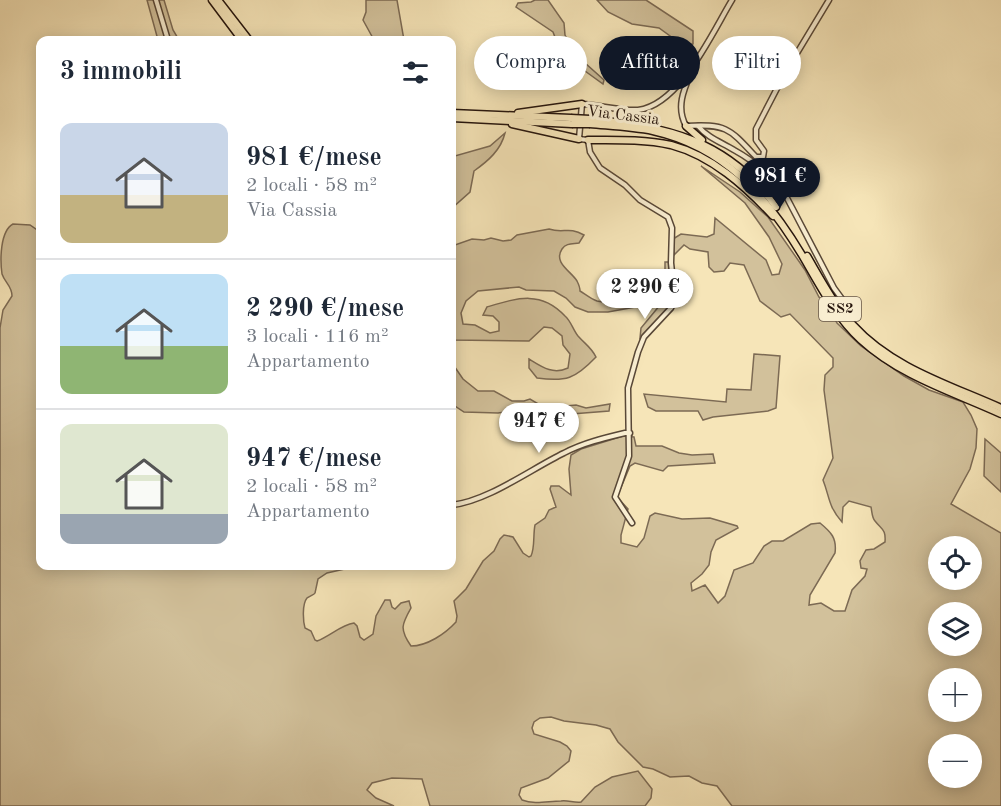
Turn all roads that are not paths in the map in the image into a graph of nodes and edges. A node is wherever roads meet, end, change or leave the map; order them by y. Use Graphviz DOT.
graph roads {
  1 [pos="156,0"];
  2 [pos="212,0"];
  3 [pos="218,0"];
  4 [pos="732,0"];
  5 [pos="829,0"];
  6 [pos="167,36"];
  7 [pos="239,36"];
  8 [pos="246,36"];
  9 [pos="700,54"];
  10 [pos="672,90"];
  11 [pos="684,90"];
  12 [pos="582,104"];
  13 [pos="456,113"];
  14 [pos="482,115"];
  15 [pos="456,118"];
  16 [pos="494,120"];
  17 [pos="572,121"];
  18 [pos="590,122"];
  19 [pos="686,126"];
  20 [pos="698,126"];
  21 [pos="579,139"];
  22 [pos="588,140"];
  23 [pos="724,156"];
  24 [pos="787,230"];
  25 [pos="848,307"];
  26 [pos="1001,408"];
  27 [pos="1001,414"];
  28 [pos="630,433"];
  29 [pos="456,504"];
  30 [pos="632,523"];
  1 -- 6 [label="street"];
  2 -- 7 [label="highway"];
  3 -- 8 [label="highway"];
  4 -- 9 [label="street"];
  5 -- 20 [label="street"];
  10 -- 12 [label="street"];
  11 -- 19 [label="street"];
  12 -- 14 [label="highway"];
  12 -- 21 [label="street"];
  13 -- 14 [label="highway, Via Cassia / SS2"];
  14 -- 17 [label="highway, Via Cassia / SS2"];
  15 -- 16 [label="highway, Via Cassia / SS2"];
  16 -- 17 [label="highway, Via Cassia / SS2"];
  16 -- 21 [label="highway"];
  17 -- 18 [label="highway, Via Cassia / SS2, bridge"];
  18 -- 23 [label="highway, Via Cassia / SS2"];
  18 -- 24 [label="highway, Via Cassia / SS2"];
  19 -- 20 [label="street"];
  19 -- 23 [label="highway"];
  20 -- 25 [label="street"];
  21 -- 22 [label="street"];
  22 -- 24 [label="highway"];
  22 -- 28 [label="street"];
  23 -- 26 [label="highway, Via Cassia / SS2"];
  24 -- 27 [label="highway, Via Cassia / SS2"];
  28 -- 29 [label="street"];
  28 -- 30 [label="street"];
}
